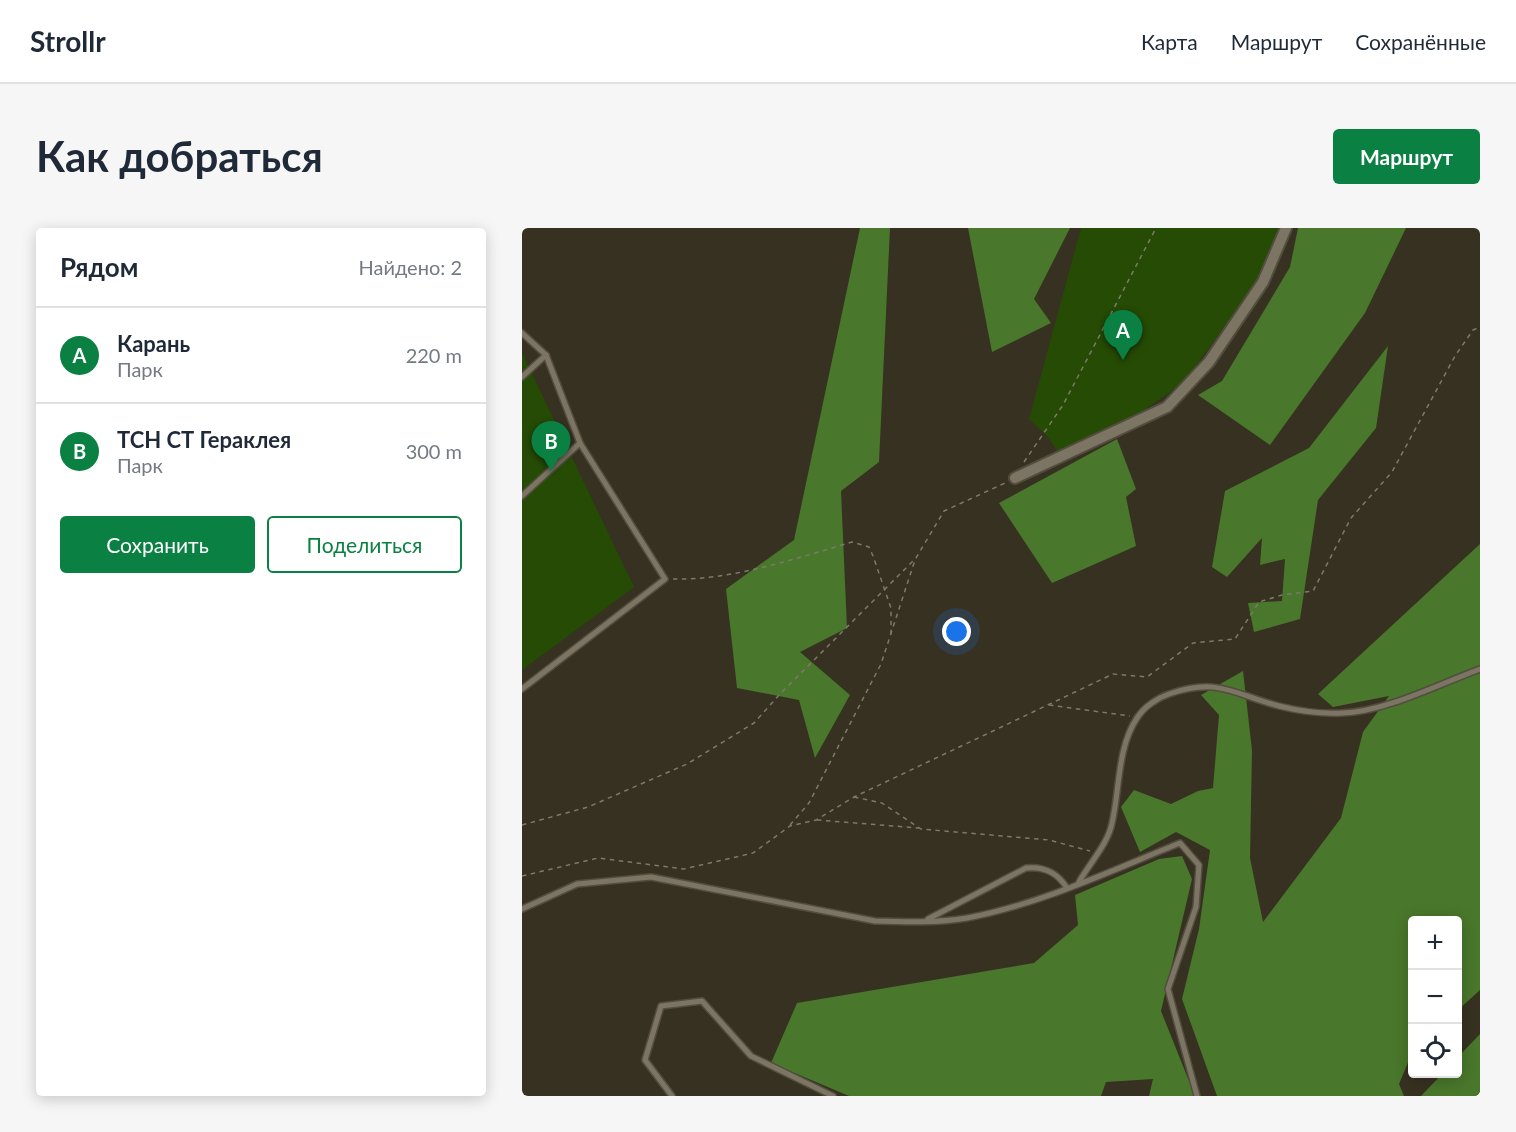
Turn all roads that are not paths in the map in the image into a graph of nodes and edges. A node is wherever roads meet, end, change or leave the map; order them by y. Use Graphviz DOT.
graph roads {
  1 [pos="1286,228"];
  2 [pos="522,333"];
  3 [pos="546,355"];
  4 [pos="522,377"];
  5 [pos="580,443"];
  6 [pos="1015,478"];
  7 [pos="522,496"];
  8 [pos="1480,669"];
  9 [pos="522,689"];
  10 [pos="1078,884"];
  11 [pos="1066,888"];
  12 [pos="522,909"];
  13 [pos="924,921"];
  14 [pos="672,1096"];
  15 [pos="833,1096"];
  16 [pos="1197,1096"];
  1 -- 6 [label="street"];
  2 -- 3 [label="lane"];
  3 -- 4 [label="lane"];
  3 -- 5 [label="lane"];
  5 -- 7 [label="lane"];
  5 -- 9 [label="lane"];
  8 -- 10 [label="lane"];
  10 -- 11 [label="lane"];
  10 -- 16 [label="lane"];
  11 -- 13 [label="lane"];
  11 -- 13 [label="lane"];
  12 -- 13 [label="lane"];
  14 -- 15 [label="lane"];
}
